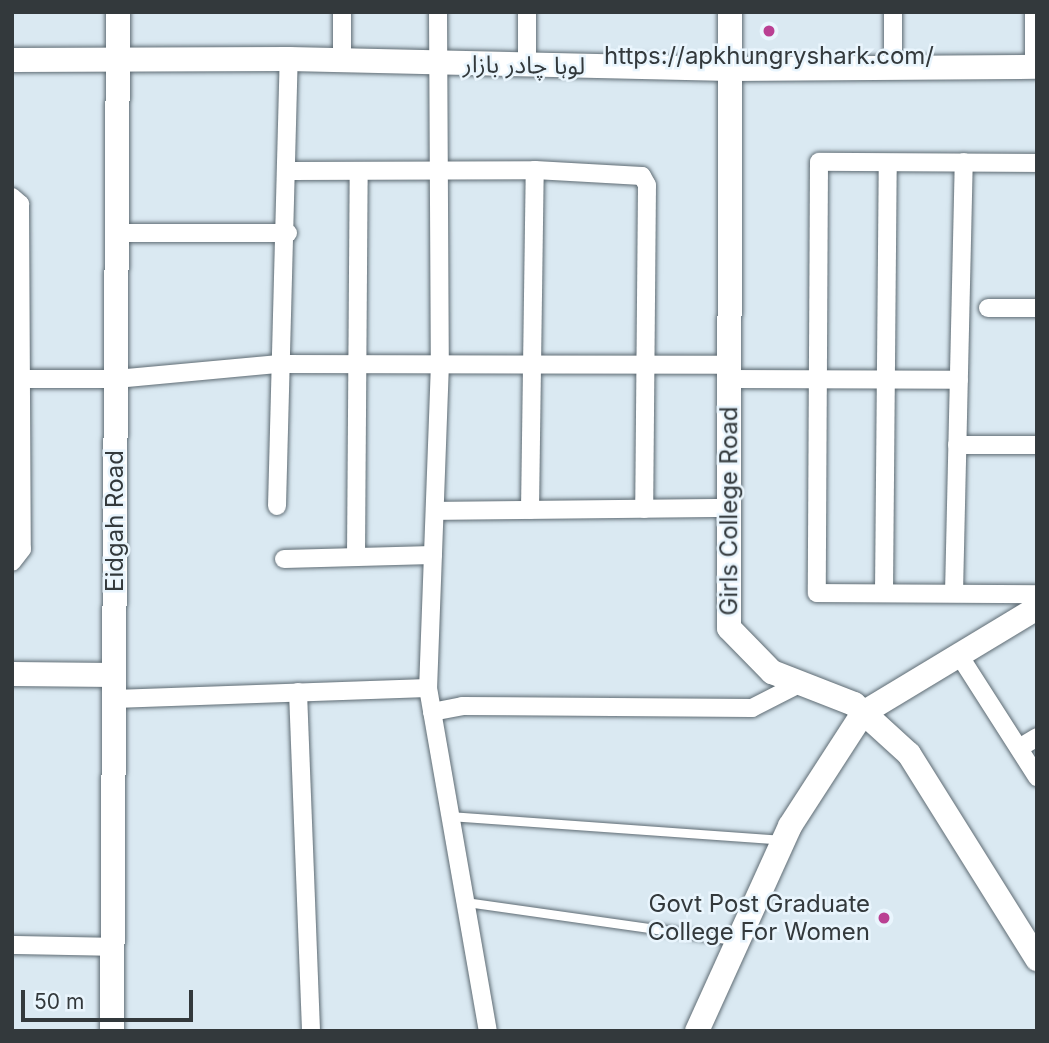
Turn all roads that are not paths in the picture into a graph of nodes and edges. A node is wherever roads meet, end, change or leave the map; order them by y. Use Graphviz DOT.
graph roads {
  1 [pos="118,12"];
  2 [pos="342,12"];
  3 [pos="438,12"];
  4 [pos="527,12"];
  5 [pos="730,12"];
  6 [pos="893,12"];
  7 [pos="1034,12"];
  8 [pos="118,59"];
  9 [pos="289,59"];
  10 [pos="12,60"];
  11 [pos="342,63"];
  12 [pos="439,64"];
  13 [pos="527,65"];
  14 [pos="1035,67"];
  15 [pos="893,68"];
  16 [pos="730,69"];
  17 [pos="964,162"];
  18 [pos="888,163"];
  19 [pos="1037,163"];
  20 [pos="535,170"];
  21 [pos="289,171"];
  22 [pos="359,172"];
  23 [pos="439,172"];
  24 [pos="12,197"];
  25 [pos="115,233"];
  26 [pos="288,233"];
  27 [pos="1037,296"];
  28 [pos="988,308"];
  29 [pos="1037,308"];
  30 [pos="354,363"];
  31 [pos="440,363"];
  32 [pos="645,363"];
  33 [pos="279,364"];
  34 [pos="530,364"];
  35 [pos="729,372"];
  36 [pos="16,379"];
  37 [pos="116,379"];
  38 [pos="886,379"];
  39 [pos="818,380"];
  40 [pos="959,380"];
  41 [pos="957,445"];
  42 [pos="1037,445"];
  43 [pos="277,506"];
  44 [pos="729,508"];
  45 [pos="644,509"];
  46 [pos="530,510"];
  47 [pos="435,511"];
  48 [pos="433,555"];
  49 [pos="356,557"];
  50 [pos="284,559"];
  51 [pos="12,562"];
  52 [pos="884,593"];
  53 [pos="954,593"];
  54 [pos="1037,594"];
  55 [pos="1037,608"];
  56 [pos="959,655"];
  57 [pos="12,674"];
  58 [pos="801,683"];
  59 [pos="114,687"];
  60 [pos="428,688"];
  61 [pos="298,692"];
  62 [pos="432,712"];
  63 [pos="863,713"];
  64 [pos="1037,737"];
  65 [pos="1019,748"];
  66 [pos="1037,777"];
  67 [pos="450,816"];
  68 [pos="784,840"];
  69 [pos="466,902"];
  70 [pos="736,941"];
  71 [pos="12,945"];
  72 [pos="113,947"];
  73 [pos="1034,947"];
  74 [pos="112,1031"];
  75 [pos="310,1031"];
  76 [pos="488,1031"];
  77 [pos="698,1031"];
  1 -- 8 [label="street, Eidgah Road"];
  2 -- 11 [label="street"];
  3 -- 12 [label="street"];
  4 -- 13 [label="street"];
  5 -- 16 [label="street, Girls College Road"];
  6 -- 15 [label="street"];
  7 -- 14 [label="street"];
  8 -- 9 [label="street, لوہا چادر بازار"];
  8 -- 10 [label="street, لوہا چادر بازار"];
  8 -- 25 [label="street, Eidgah Road"];
  9 -- 11 [label="street, لوہا چادر بازار"];
  9 -- 21 [label="street"];
  11 -- 12 [label="street, لوہا چادر بازار"];
  12 -- 13 [label="street, لوہا چادر بازار"];
  12 -- 23 [label="street"];
  13 -- 16 [label="street, لوہا چادر بازار"];
  14 -- 15 [label="street, لوہا چادر بازار"];
  15 -- 16 [label="street, لوہا چادر بازار"];
  16 -- 35 [label="street, Girls College Road"];
  17 -- 18 [label="street"];
  17 -- 19 [label="street"];
  17 -- 40 [label="street"];
  18 -- 38 [label="street"];
  18 -- 39 [label="street"];
  20 -- 23 [label="street"];
  20 -- 32 [label="street"];
  20 -- 34 [label="street"];
  21 -- 22 [label="street"];
  21 -- 26 [label="street"];
  22 -- 23 [label="street"];
  22 -- 30 [label="street"];
  23 -- 31 [label="street"];
  24 -- 36 [label="street"];
  25 -- 26 [label="street"];
  25 -- 37 [label="street, Eidgah Road"];
  26 -- 33 [label="street"];
  27 -- 29 [label="street"];
  28 -- 29 [label="street"];
  30 -- 31 [label="street"];
  30 -- 33 [label="street"];
  30 -- 49 [label="street"];
  31 -- 34 [label="street"];
  31 -- 47 [label="street"];
  32 -- 34 [label="street"];
  32 -- 35 [label="street"];
  32 -- 45 [label="street"];
  33 -- 37 [label="street"];
  33 -- 43 [label="street"];
  34 -- 46 [label="street"];
  35 -- 39 [label="street"];
  35 -- 44 [label="street, Girls College Road"];
  36 -- 37 [label="street"];
  36 -- 51 [label="street"];
  37 -- 59 [label="street, Eidgah Road"];
  38 -- 39 [label="street"];
  38 -- 40 [label="street"];
  38 -- 52 [label="street"];
  39 -- 52 [label="street"];
  40 -- 41 [label="street"];
  41 -- 42 [label="street"];
  41 -- 53 [label="street"];
  44 -- 45 [label="street"];
  44 -- 58 [label="street, Girls College Road"];
  45 -- 46 [label="street"];
  46 -- 47 [label="street"];
  47 -- 48 [label="street"];
  48 -- 49 [label="street"];
  48 -- 60 [label="street"];
  49 -- 50 [label="street"];
  52 -- 53 [label="street"];
  53 -- 54 [label="street"];
  55 -- 56 [label="street"];
  56 -- 63 [label="street"];
  56 -- 65 [label="street"];
  57 -- 59 [label="street"];
  58 -- 62 [label="street"];
  58 -- 63 [label="street, Girls College Road"];
  59 -- 61 [label="street"];
  59 -- 72 [label="street, Eidgah Road"];
  60 -- 61 [label="street"];
  60 -- 62 [label="street"];
  61 -- 75 [label="street"];
  62 -- 67 [label="street"];
  63 -- 68 [label="street"];
  63 -- 73 [label="street, Girls College Road"];
  64 -- 65 [label="street"];
  65 -- 66 [label="street"];
  67 -- 68 [label="lane"];
  67 -- 69 [label="street"];
  68 -- 70 [label="street"];
  69 -- 70 [label="lane"];
  69 -- 76 [label="street"];
  70 -- 77 [label="street"];
  71 -- 72 [label="street"];
  72 -- 74 [label="street, Eidgah Road"];
}
